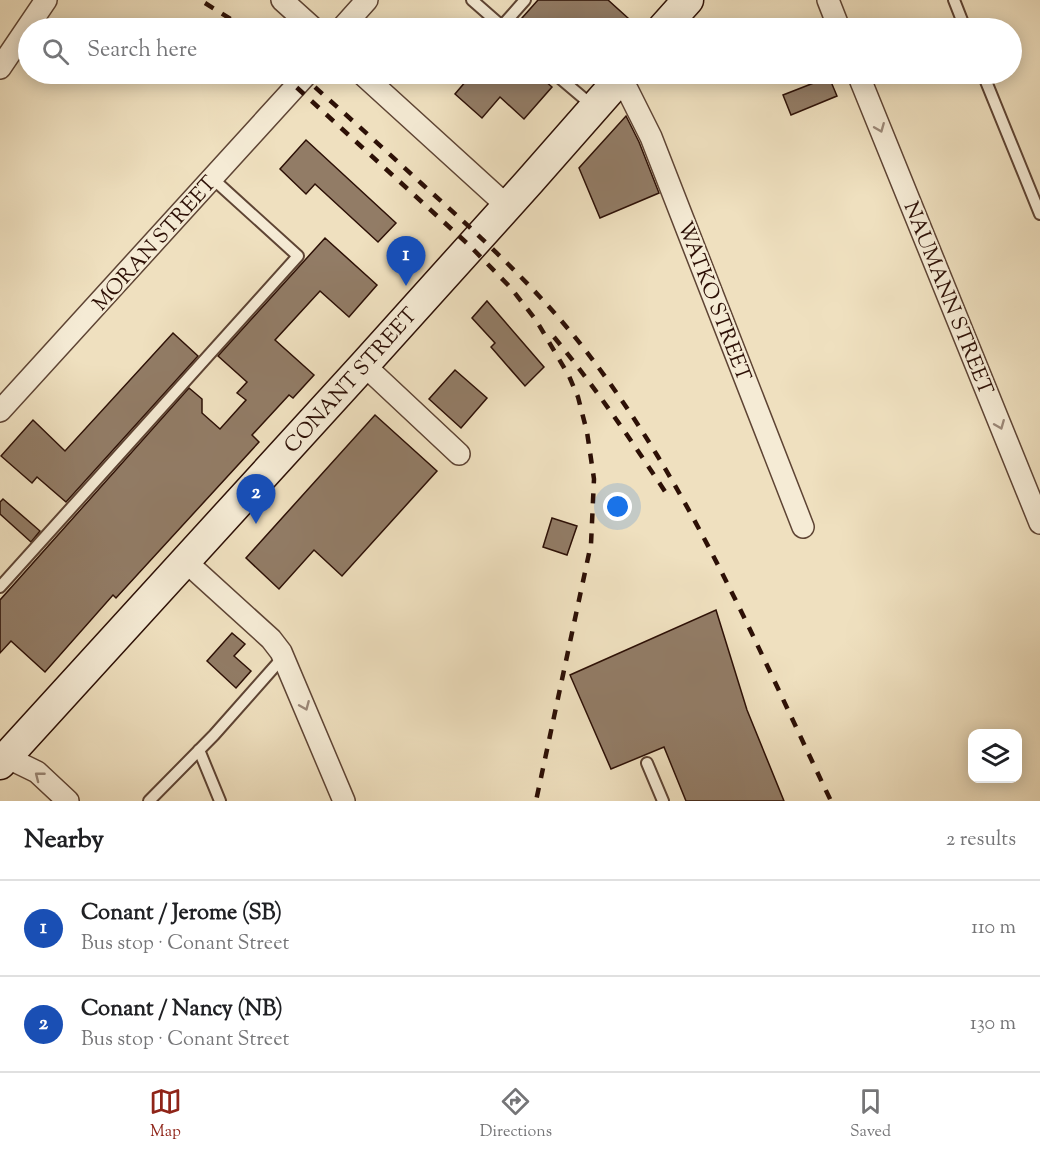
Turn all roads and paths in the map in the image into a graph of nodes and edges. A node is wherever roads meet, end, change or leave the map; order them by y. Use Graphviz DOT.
graph roads {
  1 [pos="46,0"];
  2 [pos="282,0"];
  3 [pos="367,0"];
  4 [pos="472,0"];
  5 [pos="525,0"];
  6 [pos="688,0"];
  7 [pos="828,0"];
  8 [pos="954,0"];
  9 [pos="34,18"];
  10 [pos="302,18"];
  11 [pos="351,18"];
  12 [pos="492,18"];
  13 [pos="511,18"];
  14 [pos="672,18"];
  15 [pos="835,18"];
  16 [pos="961,18"];
  17 [pos="18,41"];
  18 [pos="0,68"];
  19 [pos="298,84"];
  20 [pos="373,84"];
  21 [pos="567,84"];
  22 [pos="614,84"];
  23 [pos="626,84"];
  24 [pos="862,84"];
  25 [pos="987,84"];
  26 [pos="594,107"];
  27 [pos="212,178"];
  28 [pos="507,206"];
  29 [pos="1040,214"];
  30 [pos="364,365"];
  31 [pos="0,411"];
  32 [pos="459,454"];
  33 [pos="1040,523"];
  34 [pos="803,527"];
  35 [pos="184,560"];
  36 [pos="0,587"];
  37 [pos="282,654"];
  38 [pos="198,750"];
  39 [pos="2,758"];
  40 [pos="647,763"];
  41 [pos="68,801"];
  42 [pos="149,801"];
  43 [pos="220,801"];
  44 [pos="344,801"];
  45 [pos="663,801"];
  1 -- 9 [label="street"];
  2 -- 10 [label="street"];
  3 -- 11 [label="street"];
  4 -- 12 [label="lane"];
  5 -- 13 [label="lane"];
  6 -- 14 [label="main road"];
  7 -- 15 [label="street"];
  8 -- 16 [label="lane"];
  17 -- 18 [label="street"];
  19 -- 27 [label="street, MORAN STREET"];
  20 -- 28 [label="street"];
  21 -- 26 [label="lane"];
  22 -- 26 [label="main road, CONANT STREET"];
  23 -- 34 [label="street, WATKO STREET"];
  24 -- 33 [label="street, NAUMANN STREET, one-way"];
  25 -- 29 [label="lane"];
  26 -- 28 [label="main road, CONANT STREET"];
  27 -- 31 [label="street, MORAN STREET"];
  27 -- 36 [label="lane"];
  28 -- 30 [label="main road, CONANT STREET"];
  30 -- 32 [label="street"];
  30 -- 35 [label="main road, CONANT STREET"];
  35 -- 37 [label="street"];
  35 -- 39 [label="main road, CONANT STREET"];
  37 -- 38 [label="lane"];
  37 -- 44 [label="street, one-way"];
  38 -- 42 [label="lane"];
  38 -- 43 [label="lane"];
  41 -- 39 [label="street, one-way"];
  40 -- 45 [label="lane"];
}
